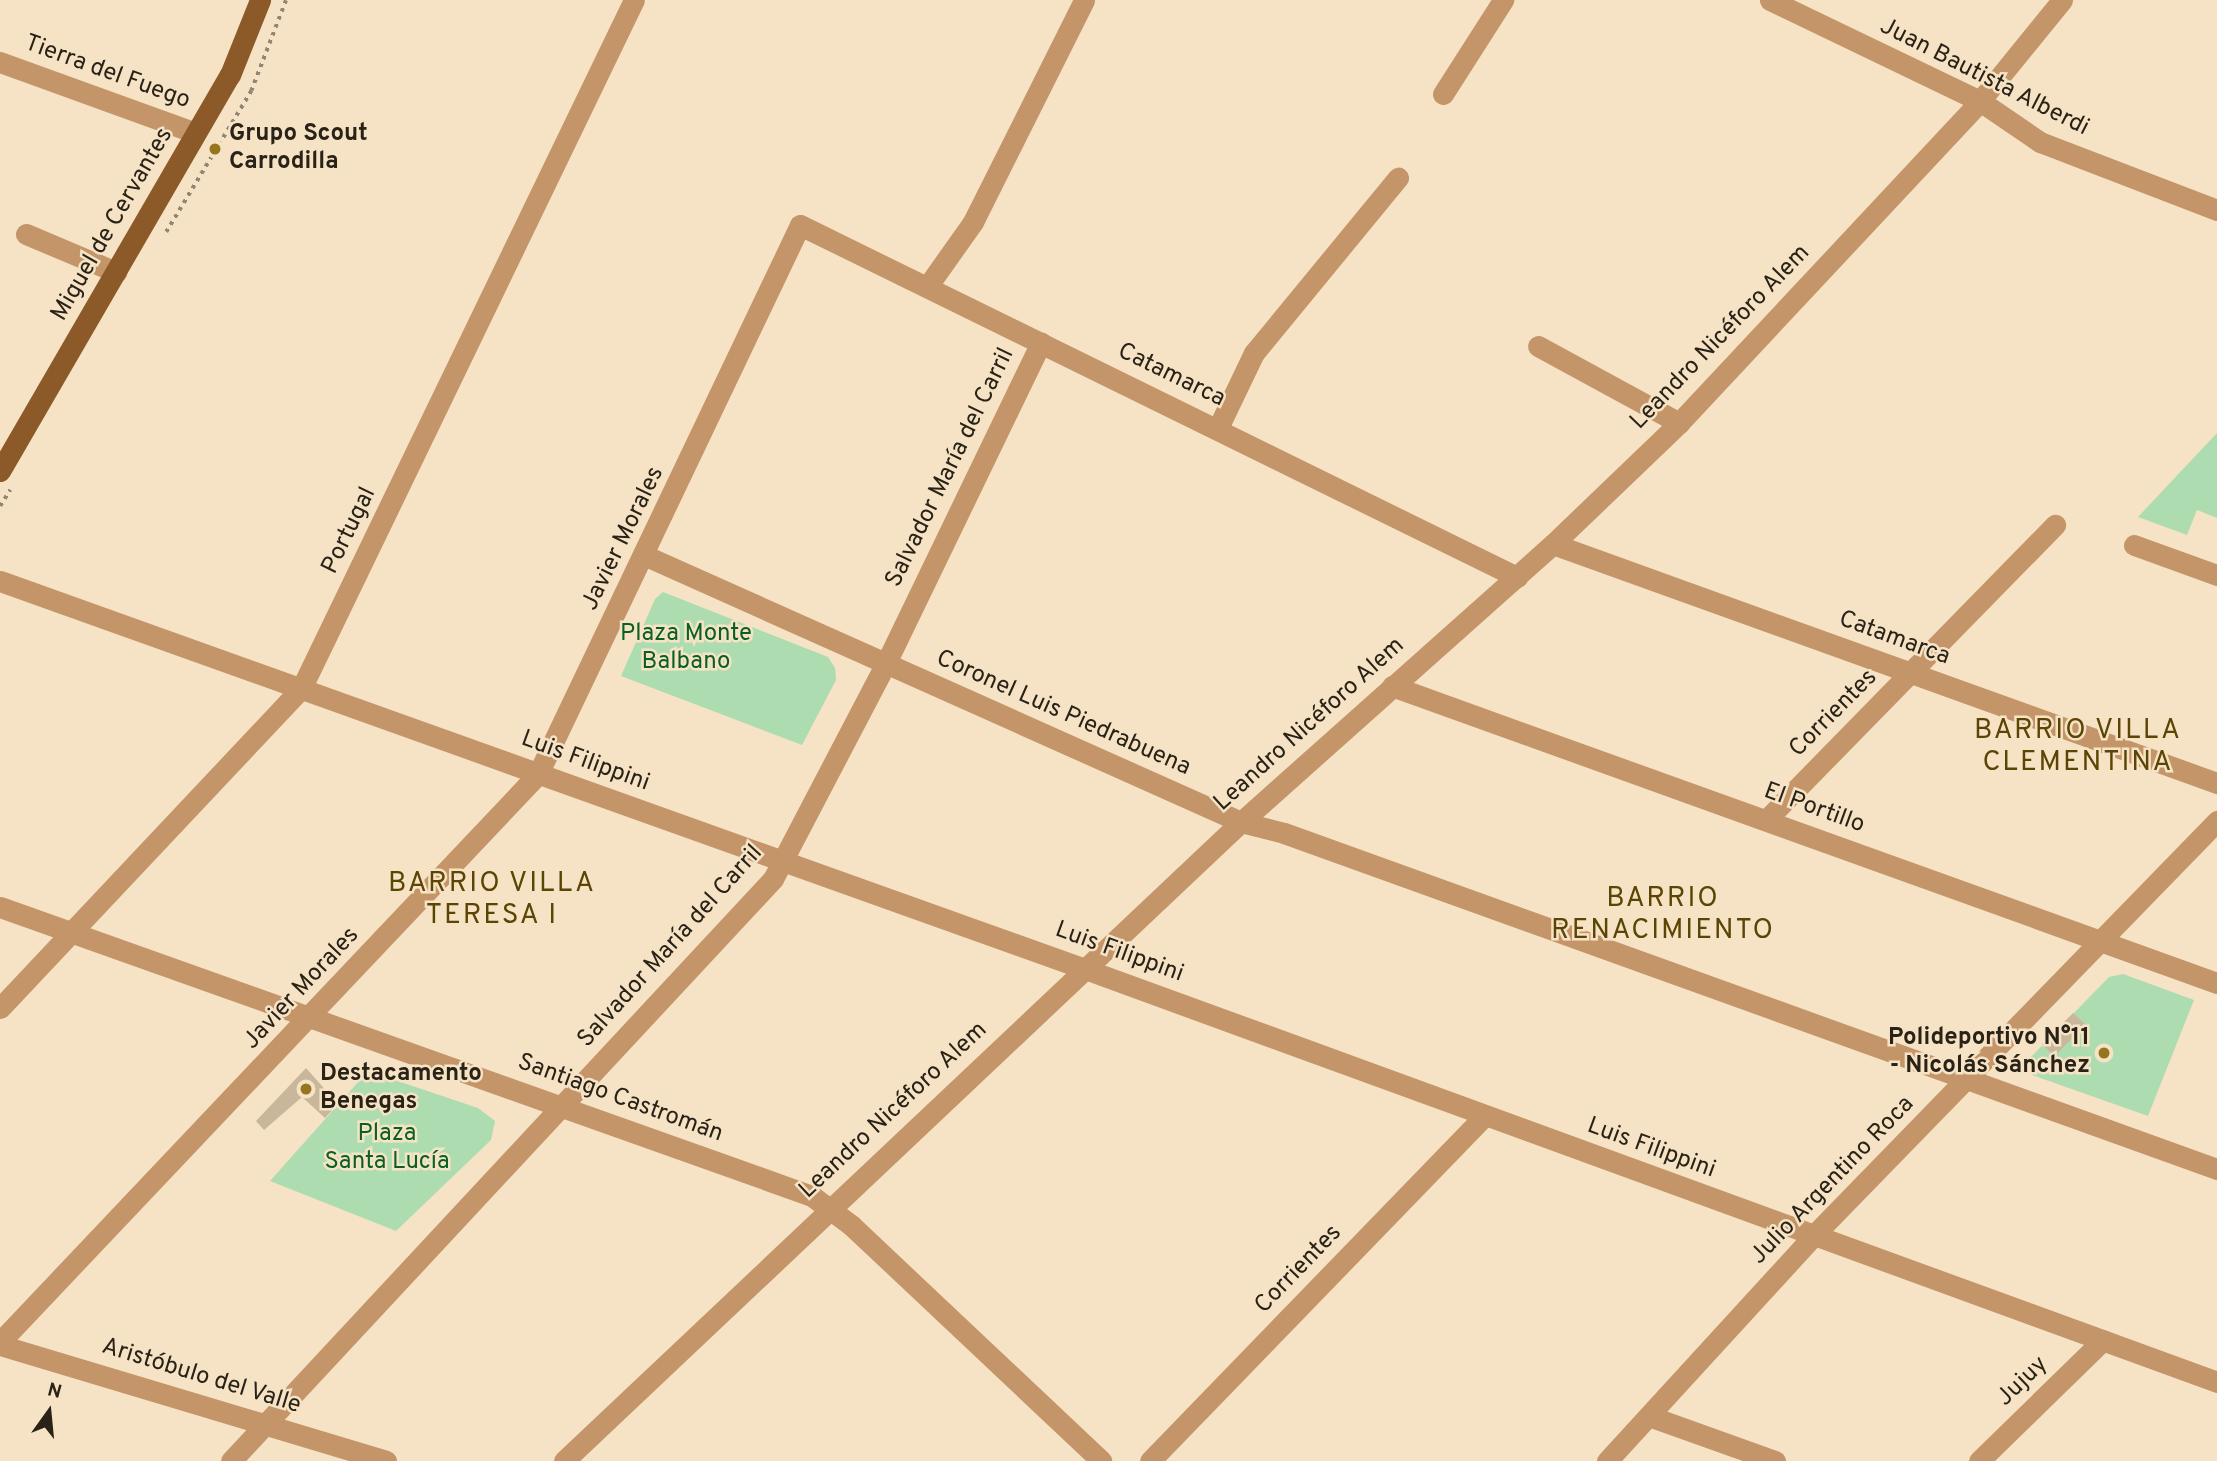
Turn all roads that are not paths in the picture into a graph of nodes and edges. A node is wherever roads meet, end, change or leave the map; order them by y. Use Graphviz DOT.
graph roads {
  1 [pos="260,0"];
  2 [pos="634,0"];
  3 [pos="1084,0"];
  4 [pos="1503,0"];
  5 [pos="1770,0"];
  6 [pos="2062,0"];
  7 [pos="0,62"];
  8 [pos="1443,94"];
  9 [pos="1980,101"];
  10 [pos="196,133"];
  11 [pos="1398,178"];
  12 [pos="2217,210"];
  13 [pos="800,225"];
  14 [pos="26,234"];
  15 [pos="116,272"];
  16 [pos="927,287"];
  17 [pos="1041,342"];
  18 [pos="1538,346"];
  19 [pos="1679,423"];
  20 [pos="1218,428"];
  21 [pos="0,471"];
  22 [pos="2055,525"];
  23 [pos="1553,544"];
  24 [pos="2134,545"];
  25 [pos="646,556"];
  26 [pos="2217,575"];
  27 [pos="1517,577"];
  28 [pos="0,581"];
  29 [pos="886,663"];
  30 [pos="1912,673"];
  31 [pos="1392,686"];
  32 [pos="301,689"];
  33 [pos="538,774"];
  34 [pos="2217,783"];
  35 [pos="1767,819"];
  36 [pos="2217,821"];
  37 [pos="1241,822"];
  38 [pos="785,862"];
  39 [pos="0,907"];
  40 [pos="73,932"];
  41 [pos="2104,941"];
  42 [pos="1085,969"];
  43 [pos="2217,983"];
  44 [pos="0,1008"];
  45 [pos="313,1016"];
  46 [pos="1970,1079"];
  47 [pos="561,1106"];
  48 [pos="1484,1116"];
  49 [pos="2217,1169"];
  50 [pos="830,1207"];
  51 [pos="1814,1236"];
  52 [pos="2103,1340"];
  53 [pos="0,1343"];
  54 [pos="2217,1381"];
  55 [pos="1648,1416"];
  56 [pos="264,1424"];
  57 [pos="230,1461"];
  58 [pos="386,1461"];
  59 [pos="564,1461"];
  60 [pos="1101,1461"];
  61 [pos="1150,1461"];
  62 [pos="1607,1461"];
  63 [pos="1775,1461"];
  64 [pos="1979,1461"];
  1 -- 10 [label="main road, Miguel de Cervantes"];
  2 -- 32 [label="street, Portugal"];
  3 -- 16 [label="street"];
  4 -- 8 [label="street"];
  5 -- 9 [label="street, Juan Bautista Alberdi"];
  6 -- 9 [label="street, Leandro Nicéforo Alem"];
  7 -- 10 [label="street, Tierra del Fuego"];
  9 -- 12 [label="street, Juan Bautista Alberdi"];
  9 -- 19 [label="street, Leandro Nicéforo Alem"];
  10 -- 15 [label="main road, Miguel de Cervantes"];
  11 -- 20 [label="street"];
  13 -- 16 [label="street, Catamarca"];
  13 -- 25 [label="street, Javier Morales"];
  14 -- 15 [label="street"];
  15 -- 21 [label="main road, Miguel de Cervantes"];
  16 -- 17 [label="street, Catamarca"];
  17 -- 20 [label="street, Catamarca"];
  17 -- 29 [label="street, Salvador María del Carril"];
  18 -- 19 [label="street"];
  19 -- 23 [label="street, Leandro Nicéforo Alem"];
  20 -- 27 [label="street, Catamarca"];
  22 -- 30 [label="street, Corrientes"];
  23 -- 27 [label="street, Leandro Nicéforo Alem"];
  23 -- 30 [label="street, Catamarca"];
  24 -- 26 [label="street"];
  25 -- 29 [label="street, Coronel Luis Piedrabuena"];
  25 -- 33 [label="street, Javier Morales"];
  27 -- 31 [label="street, Leandro Nicéforo Alem"];
  28 -- 32 [label="street, Luis Filippini"];
  29 -- 37 [label="street, Coronel Luis Piedrabuena"];
  29 -- 38 [label="street, Salvador María del Carril"];
  30 -- 34 [label="street, Catamarca"];
  30 -- 35 [label="street, Corrientes"];
  31 -- 35 [label="street, El Portillo"];
  31 -- 37 [label="street, Leandro Nicéforo Alem"];
  32 -- 33 [label="street, Luis Filippini"];
  32 -- 40 [label="street, Portugal"];
  33 -- 38 [label="street, Luis Filippini"];
  33 -- 45 [label="street, Javier Morales"];
  35 -- 41 [label="street, El Portillo"];
  36 -- 41 [label="street, Julio Argentino Roca"];
  37 -- 42 [label="street, Leandro Nicéforo Alem"];
  37 -- 46 [label="street, Coronel Luis Piedrabuena"];
  38 -- 42 [label="street, Luis Filippini"];
  38 -- 47 [label="street, Salvador María del Carril"];
  39 -- 40 [label="street, Santiago Castromán"];
  40 -- 44 [label="street, Portugal"];
  40 -- 45 [label="street, Santiago Castromán"];
  41 -- 43 [label="street, El Portillo"];
  41 -- 46 [label="street, Julio Argentino Roca"];
  42 -- 48 [label="street, Luis Filippini"];
  42 -- 50 [label="street, Leandro Nicéforo Alem"];
  45 -- 47 [label="street, Santiago Castromán"];
  45 -- 53 [label="street, Javier Morales"];
  46 -- 49 [label="street, Coronel Luis Piedrabuena"];
  46 -- 51 [label="street, Julio Argentino Roca"];
  47 -- 50 [label="street, Santiago Castromán"];
  47 -- 56 [label="street, Salvador María del Carril"];
  48 -- 51 [label="street, Luis Filippini"];
  48 -- 61 [label="street, Corrientes"];
  50 -- 59 [label="street, Leandro Nicéforo Alem"];
  50 -- 60 [label="street, Santiago Castromán"];
  51 -- 52 [label="street, Luis Filippini"];
  51 -- 55 [label="street, Julio Argentino Roca"];
  52 -- 54 [label="street, Luis Filippini"];
  52 -- 64 [label="street, Jujuy"];
  53 -- 56 [label="street, Aristóbulo del Valle"];
  55 -- 62 [label="street, Julio Argentino Roca"];
  55 -- 63 [label="street"];
  56 -- 57 [label="street, Salvador María del Carril"];
  56 -- 58 [label="street, Aristóbulo del Valle"];
}
